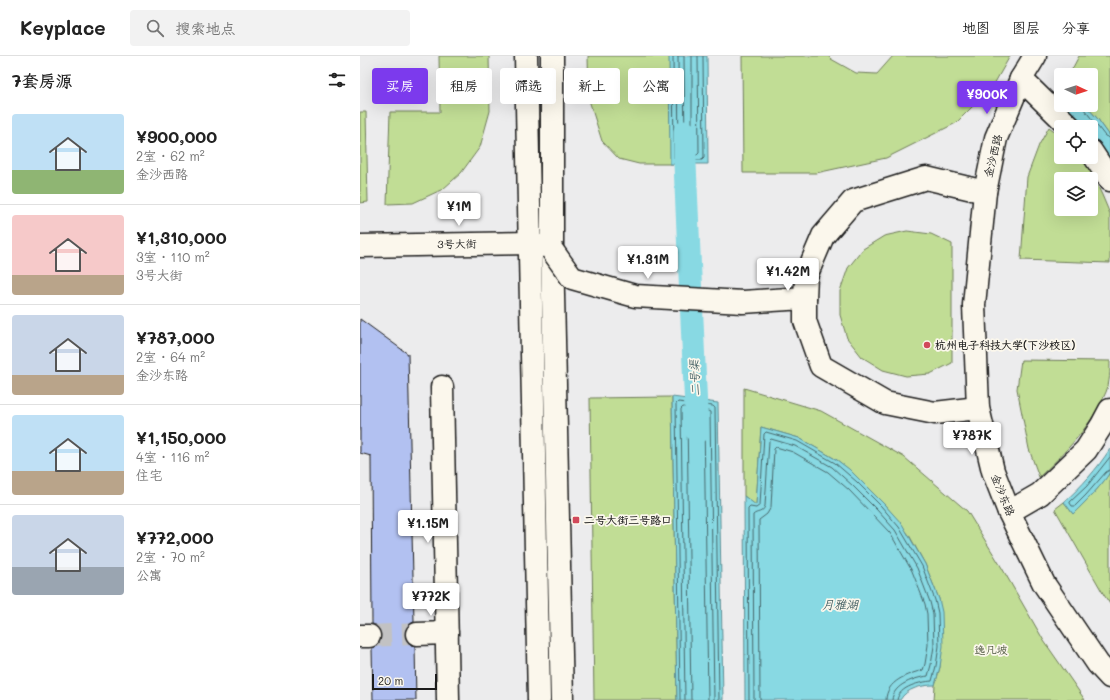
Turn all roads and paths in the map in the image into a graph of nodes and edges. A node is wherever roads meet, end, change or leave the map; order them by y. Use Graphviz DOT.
graph roads {
  1 [pos="526,56"];
  2 [pos="552,56"];
  3 [pos="1035,56"];
  4 [pos="1021,79"];
  5 [pos="1063,120"];
  6 [pos="1098,162"];
  7 [pos="1110,180"];
  8 [pos="985,192"];
  9 [pos="530,243"];
  10 [pos="360,246"];
  11 [pos="552,250"];
  12 [pos="805,298"];
  13 [pos="442,388"];
  14 [pos="978,408"];
  15 [pos="1110,410"];
  16 [pos="1009,512"];
  17 [pos="447,633"];
  18 [pos="417,634"];
  19 [pos="1110,677"];
  20 [pos="448,700"];
  21 [pos="539,700"];
  22 [pos="562,700"];
  1 -- 9 [label="street"];
  2 -- 11 [label="street"];
  3 -- 4 [label="street, 金沙西路"];
  4 -- 5 [label="street"];
  4 -- 8 [label="street, 金沙西路"];
  6 -- 7 [label="street"];
  8 -- 12 [label="street"];
  8 -- 14 [label="street, 金沙东路"];
  9 -- 10 [label="street, 3号大街"];
  9 -- 11 [label="street, 3号大街"];
  9 -- 21 [label="street"];
  11 -- 12 [label="street, bridge"];
  11 -- 22 [label="street"];
  12 -- 14 [label="street"];
  13 -- 17 [label="street"];
  14 -- 16 [label="street, 金沙东路"];
  15 -- 16 [label="street"];
  16 -- 19 [label="street, 金沙东路"];
  17 -- 18 [label="street"];
  17 -- 20 [label="street"];
}
